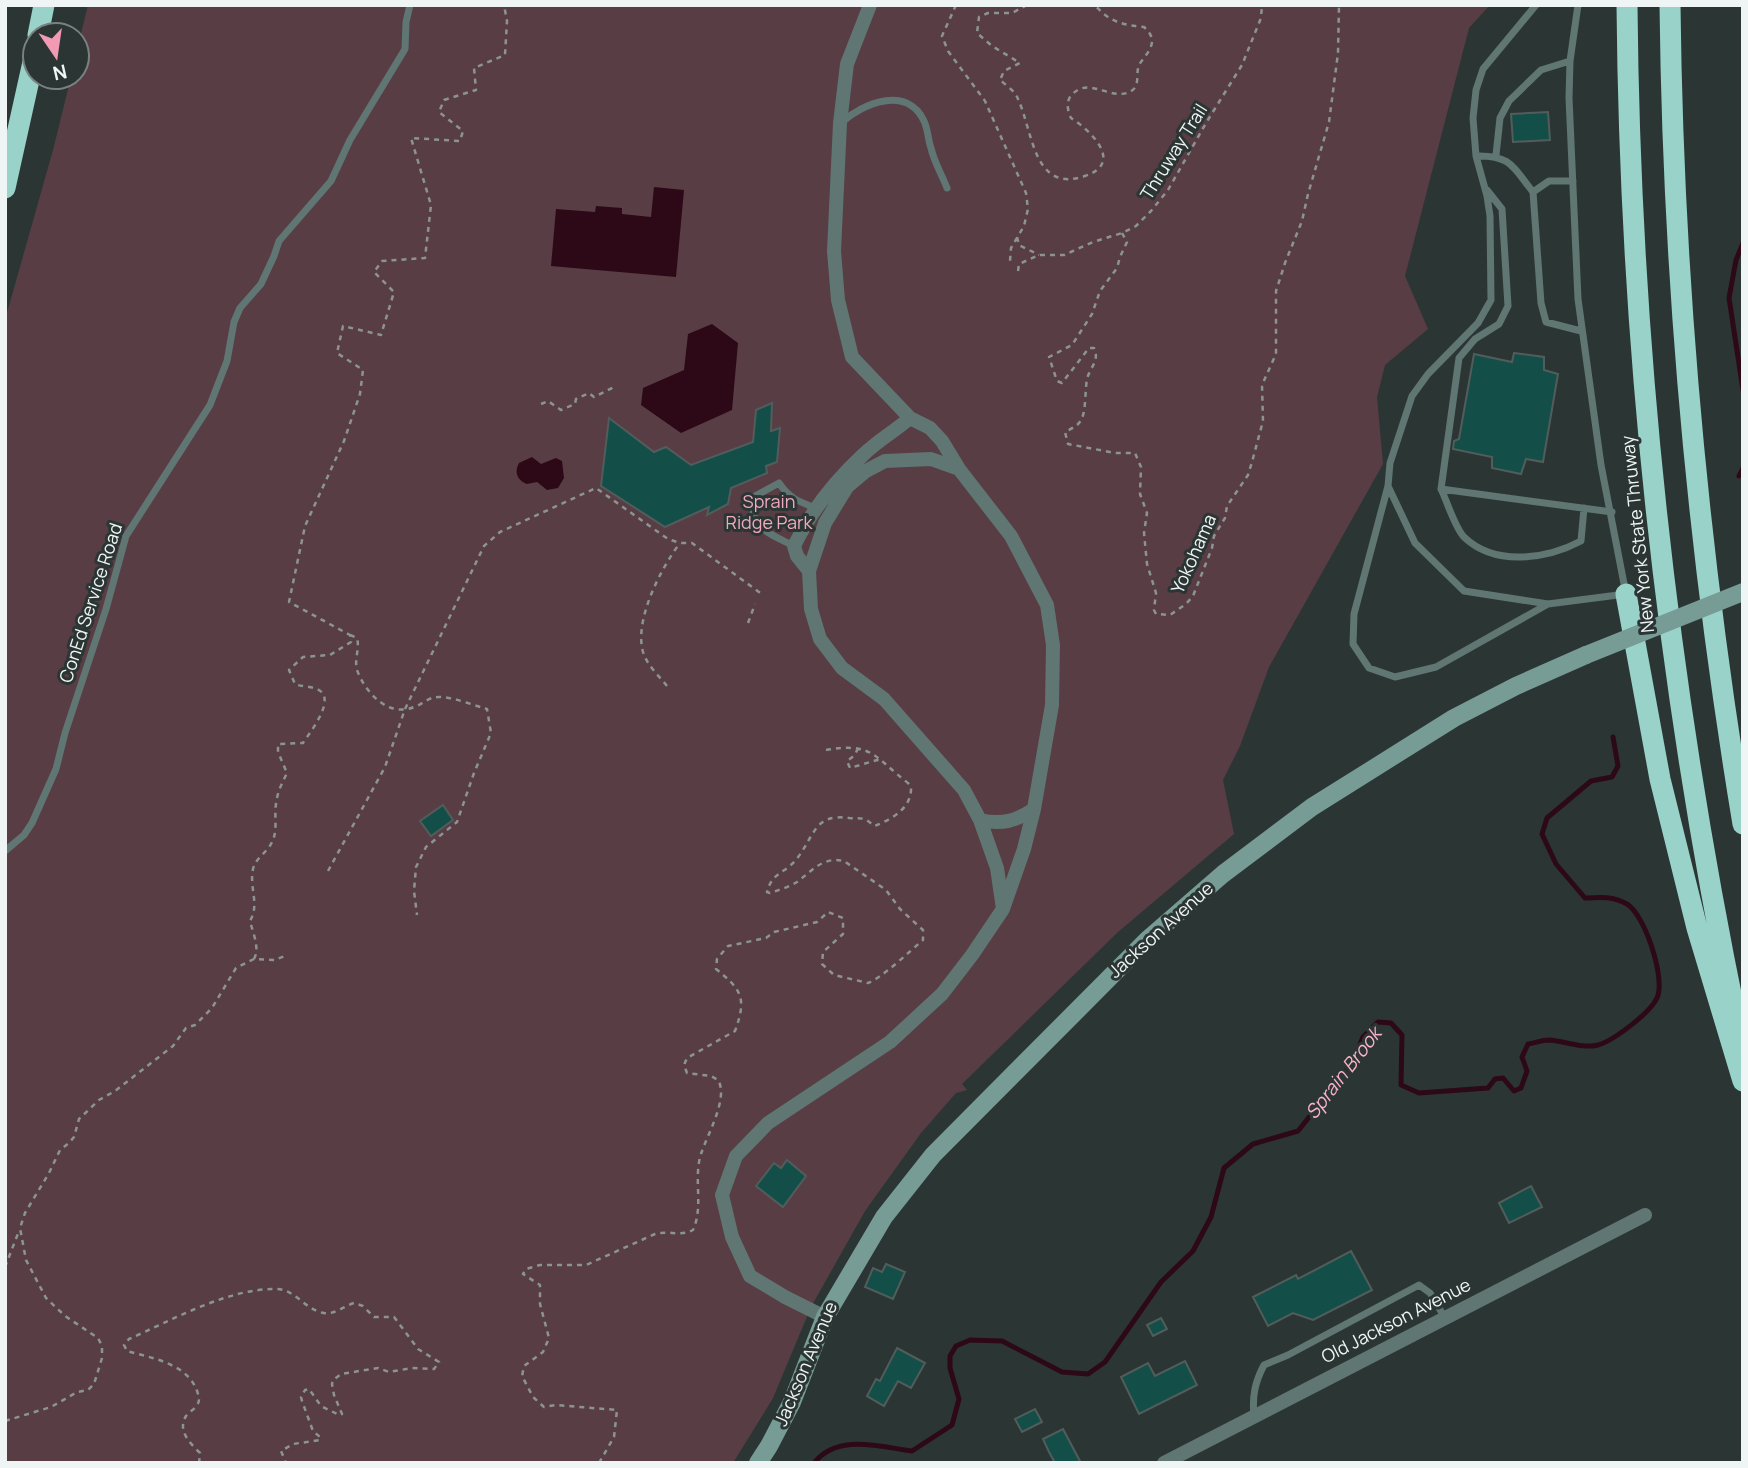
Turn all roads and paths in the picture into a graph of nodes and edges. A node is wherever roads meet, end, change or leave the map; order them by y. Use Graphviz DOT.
graph roads {
  1 [pos="410,5"];
  2 [pos="504,5"];
  3 [pos="870,5"];
  4 [pos="956,5"];
  5 [pos="1027,5"];
  6 [pos="1095,5"];
  7 [pos="1262,5"];
  8 [pos="1339,5"];
  9 [pos="1536,5"];
  10 [pos="1578,5"];
  11 [pos="1628,5"];
  12 [pos="1670,5"];
  13 [pos="1570,61"];
  14 [pos="27,91"];
  15 [pos="840,123"];
  16 [pos="1496,155"];
  17 [pos="1476,156"];
  18 [pos="1573,181"];
  19 [pos="1484,187"];
  20 [pos="5,188"];
  21 [pos="947,188"];
  22 [pos="1533,192"];
  23 [pos="1122,233"];
  24 [pos="1016,236"];
  25 [pos="1040,256"];
  26 [pos="1010,261"];
  27 [pos="1018,271"];
  28 [pos="1581,331"];
  29 [pos="614,387"];
  30 [pos="541,404"];
  31 [pos="910,418"];
  32 [pos="959,469"];
  33 [pos="1388,486"];
  34 [pos="1441,489"];
  35 [pos="816,508"];
  36 [pos="1584,508"];
  37 [pos="1612,512"];
  38 [pos="680,543"];
  39 [pos="794,546"];
  40 [pos="809,571"];
  41 [pos="1743,592"];
  42 [pos="1626,594"];
  43 [pos="763,595"];
  44 [pos="755,604"];
  45 [pos="1549,604"];
  46 [pos="748,623"];
  47 [pos="350,635"];
  48 [pos="667,686"];
  49 [pos="405,709"];
  50 [pos="858,748"];
  51 [pos="826,750"];
  52 [pos="882,761"];
  53 [pos="1034,809"];
  54 [pos="980,820"];
  55 [pos="1743,824"];
  56 [pos="5,851"];
  57 [pos="328,872"];
  58 [pos="1003,909"];
  59 [pos="417,915"];
  60 [pos="287,955"];
  61 [pos="254,959"];
  62 [pos="1743,1052"];
  63 [pos="1743,1080"];
  64 [pos="1645,1214"];
  65 [pos="20,1228"];
  66 [pos="5,1267"];
  67 [pos="824,1317"];
  68 [pos="1445,1318"];
  69 [pos="1254,1416"];
  70 [pos="5,1421"];
  71 [pos="199,1463"];
  72 [pos="286,1463"];
  73 [pos="599,1463"];
  74 [pos="758,1463"];
  75 [pos="1164,1463"];
  1 -- 56 [label="lane, ConEd Service Road"];
  2 -- 47 [label="path"];
  3 -- 15 [label="street"];
  4 -- 24 [label="path"];
  5 -- 6 [label="path"];
  7 -- 23 [label="path, Thruway Trail"];
  8 -- 23 [label="path, Yokohama"];
  9 -- 17 [label="lane"];
  10 -- 13 [label="lane"];
  11 -- 62 [label="highway, New York State Thruway"];
  12 -- 55 [label="highway"];
  13 -- 16 [label="lane"];
  13 -- 18 [label="lane"];
  14 -- 20 [label="highway"];
  15 -- 21 [label="lane"];
  15 -- 31 [label="street"];
  16 -- 17 [label="lane"];
  16 -- 22 [label="lane"];
  17 -- 19 [label="lane"];
  18 -- 22 [label="lane"];
  18 -- 28 [label="lane"];
  19 -- 33 [label="lane"];
  19 -- 34 [label="lane"];
  22 -- 28 [label="lane"];
  23 -- 25 [label="path, Thruway Trail"];
  24 -- 25 [label="path"];
  24 -- 26 [label="path"];
  25 -- 27 [label="path, Thruway Trail"];
  28 -- 37 [label="lane"];
  29 -- 30 [label="path"];
  31 -- 32 [label="street"];
  31 -- 35 [label="street"];
  32 -- 40 [label="street"];
  32 -- 53 [label="street"];
  33 -- 45 [label="lane"];
  33 -- 45 [label="lane"];
  34 -- 36 [label="lane"];
  34 -- 36 [label="lane"];
  35 -- 39 [label="street"];
  35 -- 39 [label="lane"];
  36 -- 37 [label="lane"];
  37 -- 42 [label="lane"];
  38 -- 43 [label="path"];
  38 -- 48 [label="path"];
  38 -- 49 [label="path"];
  39 -- 40 [label="street"];
  40 -- 54 [label="street"];
  41 -- 67 [label="main road, Jackson Avenue, bridge"];
  42 -- 45 [label="lane"];
  42 -- 63 [label="highway"];
  44 -- 46 [label="path"];
  47 -- 49 [label="path"];
  47 -- 61 [label="path"];
  49 -- 57 [label="path"];
  49 -- 59 [label="path"];
  50 -- 51 [label="path"];
  50 -- 52 [label="path"];
  50 -- 52 [label="path"];
  52 -- 73 [label="path"];
  53 -- 54 [label="street"];
  53 -- 58 [label="street"];
  54 -- 58 [label="street"];
  58 -- 67 [label="street"];
  60 -- 61 [label="path"];
  61 -- 65 [label="path"];
  64 -- 68 [label="street, Old Jackson Avenue"];
  65 -- 66 [label="path"];
  65 -- 70 [label="path"];
  67 -- 74 [label="main road, Jackson Avenue"];
  68 -- 69 [label="street, Old Jackson Avenue"];
  68 -- 69 [label="lane"];
  69 -- 75 [label="street, Old Jackson Avenue"];
  71 -- 72 [label="path"];
}
